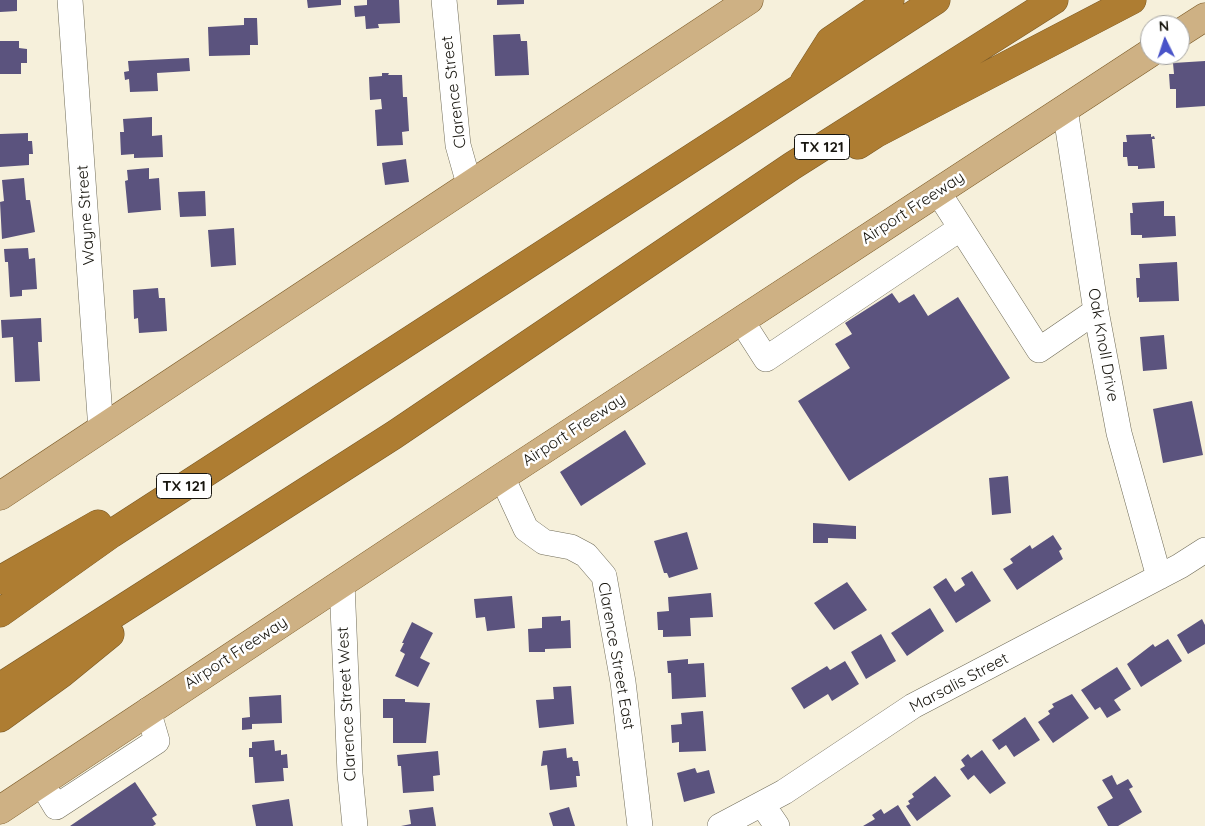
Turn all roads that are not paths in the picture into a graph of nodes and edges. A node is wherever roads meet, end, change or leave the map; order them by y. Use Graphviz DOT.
graph roads {
  1 [pos="70,0"];
  2 [pos="444,0"];
  3 [pos="749,0"];
  4 [pos="890,0"];
  5 [pos="936,0"];
  6 [pos="1054,0"];
  7 [pos="1132,0"];
  8 [pos="1205,17"];
  9 [pos="1190,27"];
  10 [pos="1140,60"];
  11 [pos="799,89"];
  12 [pos="1065,109"];
  13 [pos="468,184"];
  14 [pos="938,192"];
  15 [pos="961,228"];
  16 [pos="593,298"];
  17 [pos="1096,311"];
  18 [pos="741,320"];
  19 [pos="372,363"];
  20 [pos="101,430"];
  21 [pos="502,477"];
  22 [pos="0,496"];
  23 [pos="217,548"];
  24 [pos="1205,550"];
  25 [pos="1159,577"];
  26 [pos="0,580"];
  27 [pos="342,583"];
  28 [pos="0,613"];
  29 [pos="0,687"];
  30 [pos="0,718"];
  31 [pos="762,804"];
  32 [pos="0,810"];
  33 [pos="355,826"];
  34 [pos="640,826"];
  35 [pos="720,826"];
  36 [pos="777,826"];
  1 -- 20 [label="street, Wayne Street"];
  2 -- 13 [label="street, Clarence Street"];
  3 -- 13 [label="main road"];
  4 -- 11 [label="highway"];
  5 -- 11 [label="highway, TX 121"];
  6 -- 16 [label="highway, TX 121"];
  7 -- 16 [label="highway"];
  8 -- 9 [label="main road"];
  10 -- 12 [label="main road, Airport Freeway"];
  11 -- 19 [label="highway, TX 121"];
  12 -- 14 [label="main road, Airport Freeway"];
  12 -- 17 [label="street, Oak Knoll Drive"];
  13 -- 20 [label="main road"];
  14 -- 15 [label="street"];
  14 -- 18 [label="main road, Airport Freeway"];
  15 -- 17 [label="street"];
  15 -- 18 [label="street"];
  16 -- 23 [label="highway, TX 121"];
  17 -- 25 [label="street, Oak Knoll Drive"];
  18 -- 21 [label="main road, Airport Freeway"];
  19 -- 26 [label="highway"];
  19 -- 28 [label="highway, TX 121"];
  20 -- 22 [label="main road"];
  21 -- 27 [label="main road, Airport Freeway"];
  21 -- 34 [label="street, Clarence Street East"];
  23 -- 29 [label="highway, TX 121"];
  23 -- 30 [label="highway"];
  24 -- 25 [label="street, Marsalis Street"];
  25 -- 31 [label="street, Marsalis Street"];
  27 -- 32 [label="main road, Airport Freeway"];
  27 -- 33 [label="street, Clarence Street West"];
  31 -- 35 [label="street, Marsalis Street"];
  31 -- 36 [label="street"];
}
